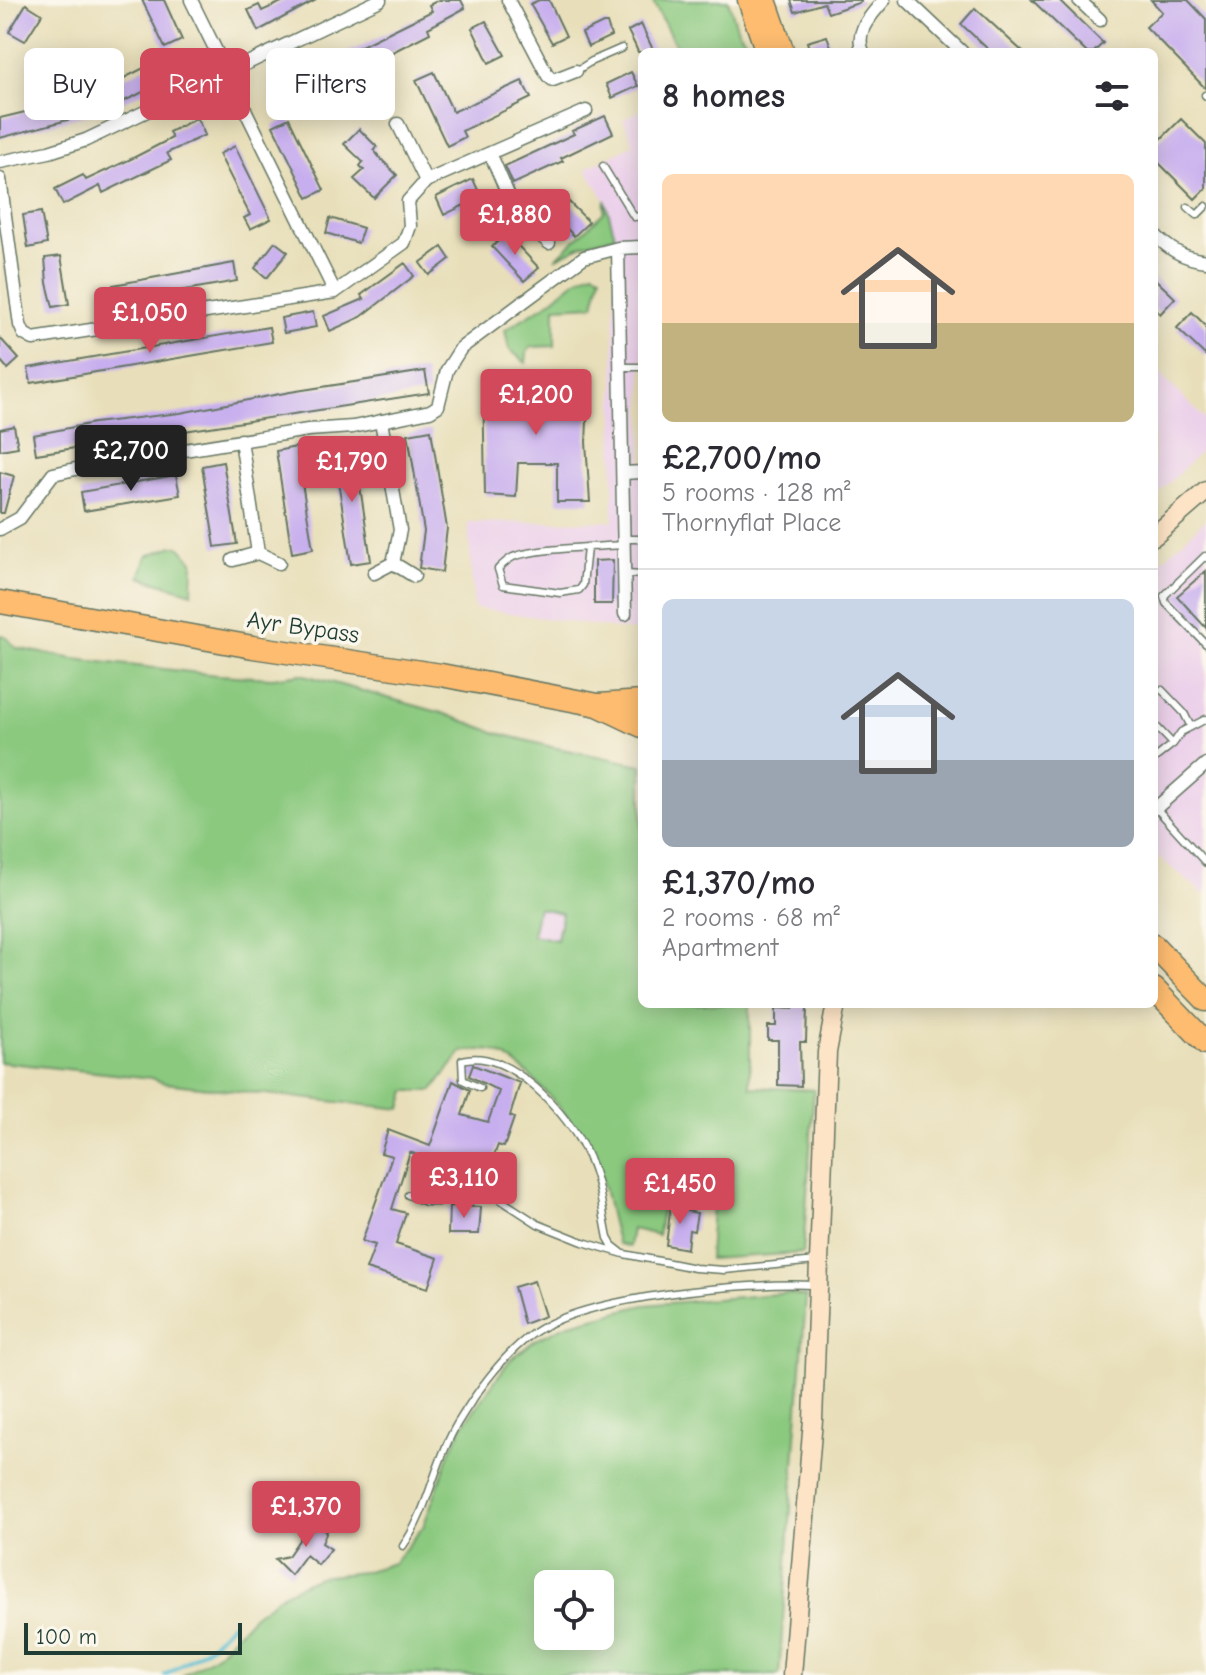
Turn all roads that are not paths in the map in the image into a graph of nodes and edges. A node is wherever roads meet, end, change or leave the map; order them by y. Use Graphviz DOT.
graph roads {
  1 [pos="191,0"];
  2 [pos="380,0"];
  3 [pos="508,0"];
  4 [pos="748,0"];
  5 [pos="766,0"];
  6 [pos="884,0"];
  7 [pos="907,0"];
  8 [pos="1079,0"];
  9 [pos="1100,20"];
  10 [pos="214,48"];
  11 [pos="622,48"];
  12 [pos="765,48"];
  13 [pos="783,48"];
  14 [pos="862,48"];
  15 [pos="958,48"];
  16 [pos="250,62"];
  17 [pos="576,71"];
  18 [pos="586,111"];
  19 [pos="140,114"];
  20 [pos="249,120"];
  21 [pos="398,124"];
  22 [pos="490,153"];
  23 [pos="0,162"];
  24 [pos="603,166"];
  25 [pos="0,179"];
  26 [pos="426,181"];
  27 [pos="1206,206"];
  28 [pos="1188,207"];
  29 [pos="638,216"];
  30 [pos="1158,238"];
  31 [pos="549,243"];
  32 [pos="638,247"];
  33 [pos="618,248"];
  34 [pos="1206,261"];
  35 [pos="335,292"];
  36 [pos="621,367"];
  37 [pos="638,367"];
  38 [pos="381,421"];
  39 [pos="241,440"];
  40 [pos="638,472"];
  41 [pos="623,473"];
  42 [pos="1206,491"];
  43 [pos="1158,527"];
  44 [pos="0,529"];
  45 [pos="638,540"];
  46 [pos="624,542"];
  47 [pos="587,548"];
  48 [pos="258,553"];
  49 [pos="1206,558"];
  50 [pos="233,560"];
  51 [pos="279,563"];
  52 [pos="393,563"];
  53 [pos="374,573"];
  54 [pos="624,574"];
  55 [pos="638,575"];
  56 [pos="414,576"];
  57 [pos="0,602"];
  58 [pos="625,614"];
  59 [pos="1206,644"];
  60 [pos="1162,690"];
  61 [pos="638,702"];
  62 [pos="598,705"];
  63 [pos="1206,719"];
  64 [pos="638,724"];
  65 [pos="1191,727"];
  66 [pos="1158,728"];
  67 [pos="1173,744"];
  68 [pos="1158,756"];
  69 [pos="1206,764"];
  70 [pos="1158,806"];
  71 [pos="1158,810"];
  72 [pos="1206,863"];
  73 [pos="1158,950"];
  74 [pos="1158,993"];
  75 [pos="1206,1000"];
  76 [pos="835,1008"];
  77 [pos="1206,1043"];
  78 [pos="480,1088"];
  79 [pos="408,1195"];
  80 [pos="624,1254"];
  81 [pos="819,1261"];
  82 [pos="818,1285"];
  83 [pos="403,1546"];
  84 [pos="792,1675"];
  1 -- 10 [label="street"];
  2 -- 16 [label="street"];
  3 -- 17 [label="street"];
  4 -- 12 [label="main road"];
  5 -- 13 [label="main road"];
  6 -- 14 [label="street"];
  7 -- 15 [label="street"];
  8 -- 9 [label="street"];
  11 -- 17 [label="lane"];
  18 -- 22 [label="street"];
  19 -- 23 [label="street"];
  20 -- 35 [label="street"];
  21 -- 26 [label="street"];
  22 -- 26 [label="street"];
  22 -- 31 [label="street"];
  24 -- 29 [label="lane"];
  25 -- 35 [label="street"];
  26 -- 35 [label="street"];
  27 -- 28 [label="lane"];
  30 -- 34 [label="street"];
  32 -- 33 [label="street"];
  33 -- 36 [label="street"];
  33 -- 38 [label="street"];
  36 -- 37 [label="lane"];
  36 -- 41 [label="street"];
  38 -- 39 [label="street"];
  38 -- 52 [label="street"];
  39 -- 44 [label="street"];
  39 -- 48 [label="street"];
  40 -- 41 [label="street"];
  41 -- 46 [label="street"];
  42 -- 43 [label="main road"];
  45 -- 46 [label="lane"];
  46 -- 47 [label="lane"];
  46 -- 54 [label="street"];
  47 -- 47 [label="lane"];
  48 -- 50 [label="street"];
  48 -- 51 [label="street"];
  49 -- 59 [label="lane"];
  52 -- 53 [label="street"];
  52 -- 56 [label="street"];
  54 -- 55 [label="lane"];
  54 -- 58 [label="street"];
  57 -- 62 [label="highway, Ayr Bypass"];
  60 -- 65 [label="lane"];
  61 -- 62 [label="highway, Ayr Bypass"];
  62 -- 64 [label="highway, Ayr Bypass"];
  63 -- 65 [label="lane"];
  65 -- 67 [label="lane"];
  66 -- 67 [label="lane"];
  67 -- 68 [label="lane"];
  69 -- 70 [label="street"];
  71 -- 72 [label="lane"];
  73 -- 75 [label="highway"];
  74 -- 77 [label="highway"];
  76 -- 81 [label="main road"];
  78 -- 80 [label="lane"];
  79 -- 80 [label="lane"];
  80 -- 81 [label="lane"];
  81 -- 82 [label="main road"];
  82 -- 83 [label="lane"];
  82 -- 84 [label="main road"];
}
